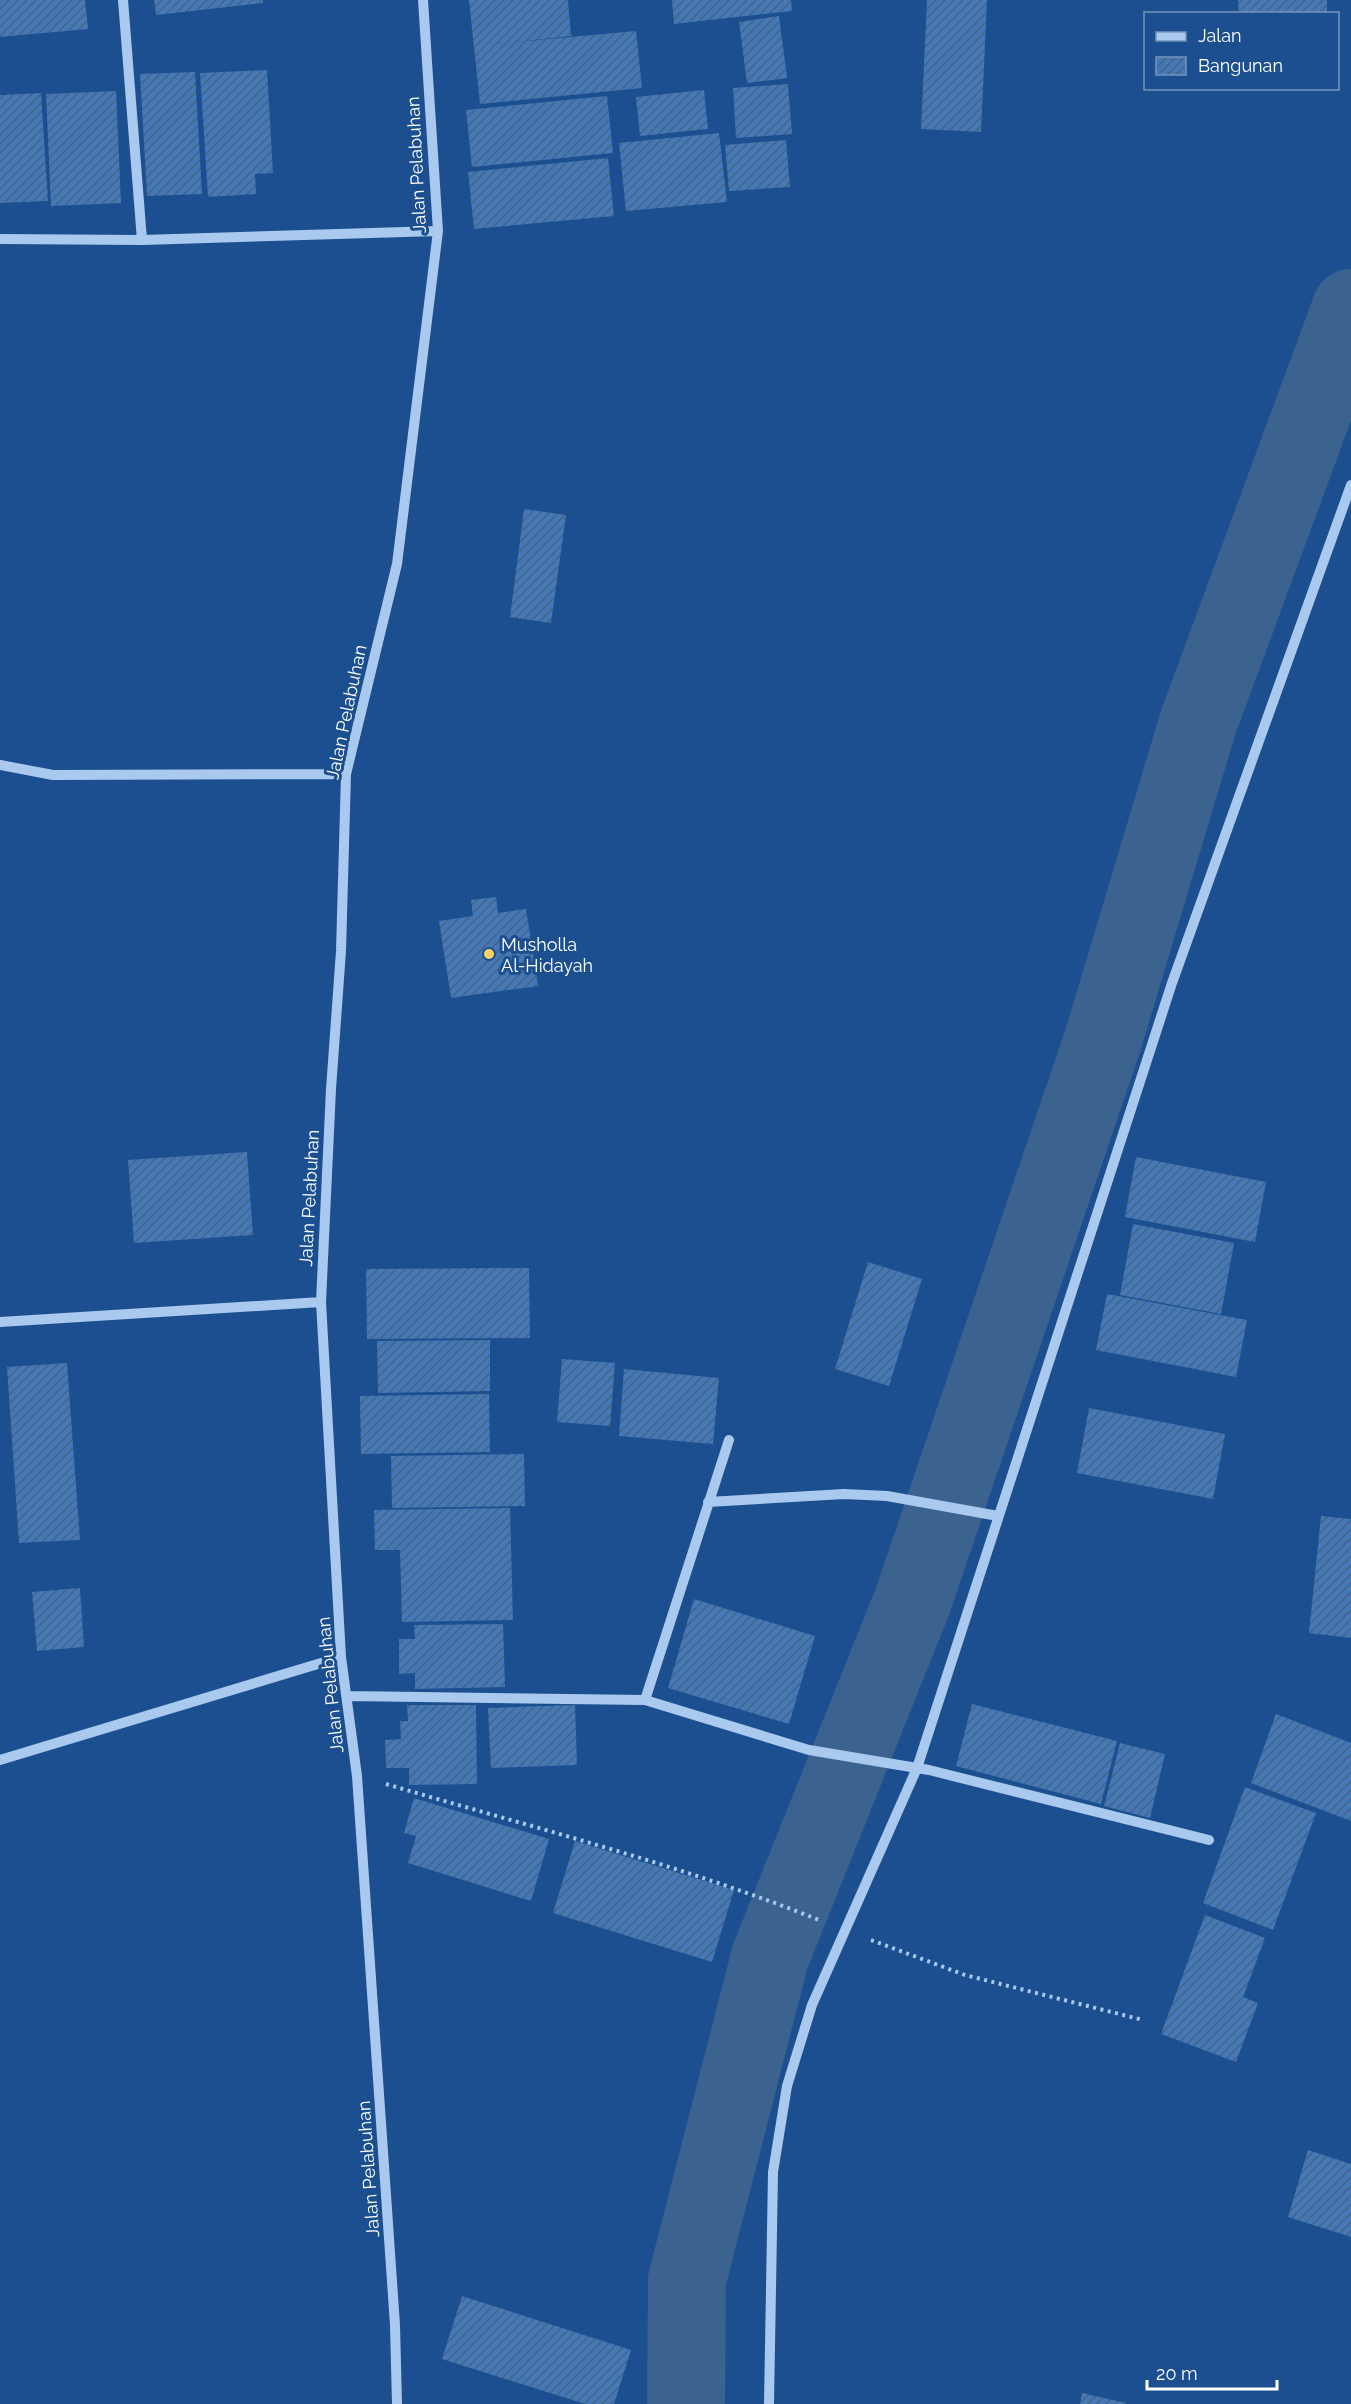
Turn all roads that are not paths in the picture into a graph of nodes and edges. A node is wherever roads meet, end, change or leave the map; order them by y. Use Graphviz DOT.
graph roads {
  1 [pos="123,0"];
  2 [pos="423,0"];
  3 [pos="438,231"];
  4 [pos="0,239"];
  5 [pos="142,240"];
  6 [pos="1351,485"];
  7 [pos="0,765"];
  8 [pos="346,774"];
  9 [pos="321,1302"];
  10 [pos="0,1322"];
  11 [pos="729,1440"];
  12 [pos="708,1502"];
  13 [pos="998,1515"];
  14 [pos="341,1657"];
  15 [pos="346,1696"];
  16 [pos="645,1700"];
  17 [pos="0,1760"];
  18 [pos="917,1768"];
  19 [pos="1209,1840"];
  20 [pos="397,2404"];
  21 [pos="769,2404"];
  1 -- 5 [label="street"];
  2 -- 3 [label="street, Jalan Pelabuhan"];
  3 -- 5 [label="street"];
  3 -- 8 [label="street, Jalan Pelabuhan"];
  4 -- 5 [label="street"];
  6 -- 13 [label="street"];
  7 -- 8 [label="street"];
  8 -- 9 [label="street, Jalan Pelabuhan"];
  9 -- 10 [label="street"];
  9 -- 14 [label="street, Jalan Pelabuhan"];
  11 -- 12 [label="street"];
  12 -- 13 [label="street"];
  12 -- 16 [label="street"];
  13 -- 18 [label="street"];
  14 -- 15 [label="street, Jalan Pelabuhan"];
  14 -- 17 [label="street"];
  15 -- 16 [label="street"];
  15 -- 20 [label="street, Jalan Pelabuhan"];
  16 -- 18 [label="street"];
  18 -- 19 [label="street"];
  18 -- 21 [label="street"];
}
